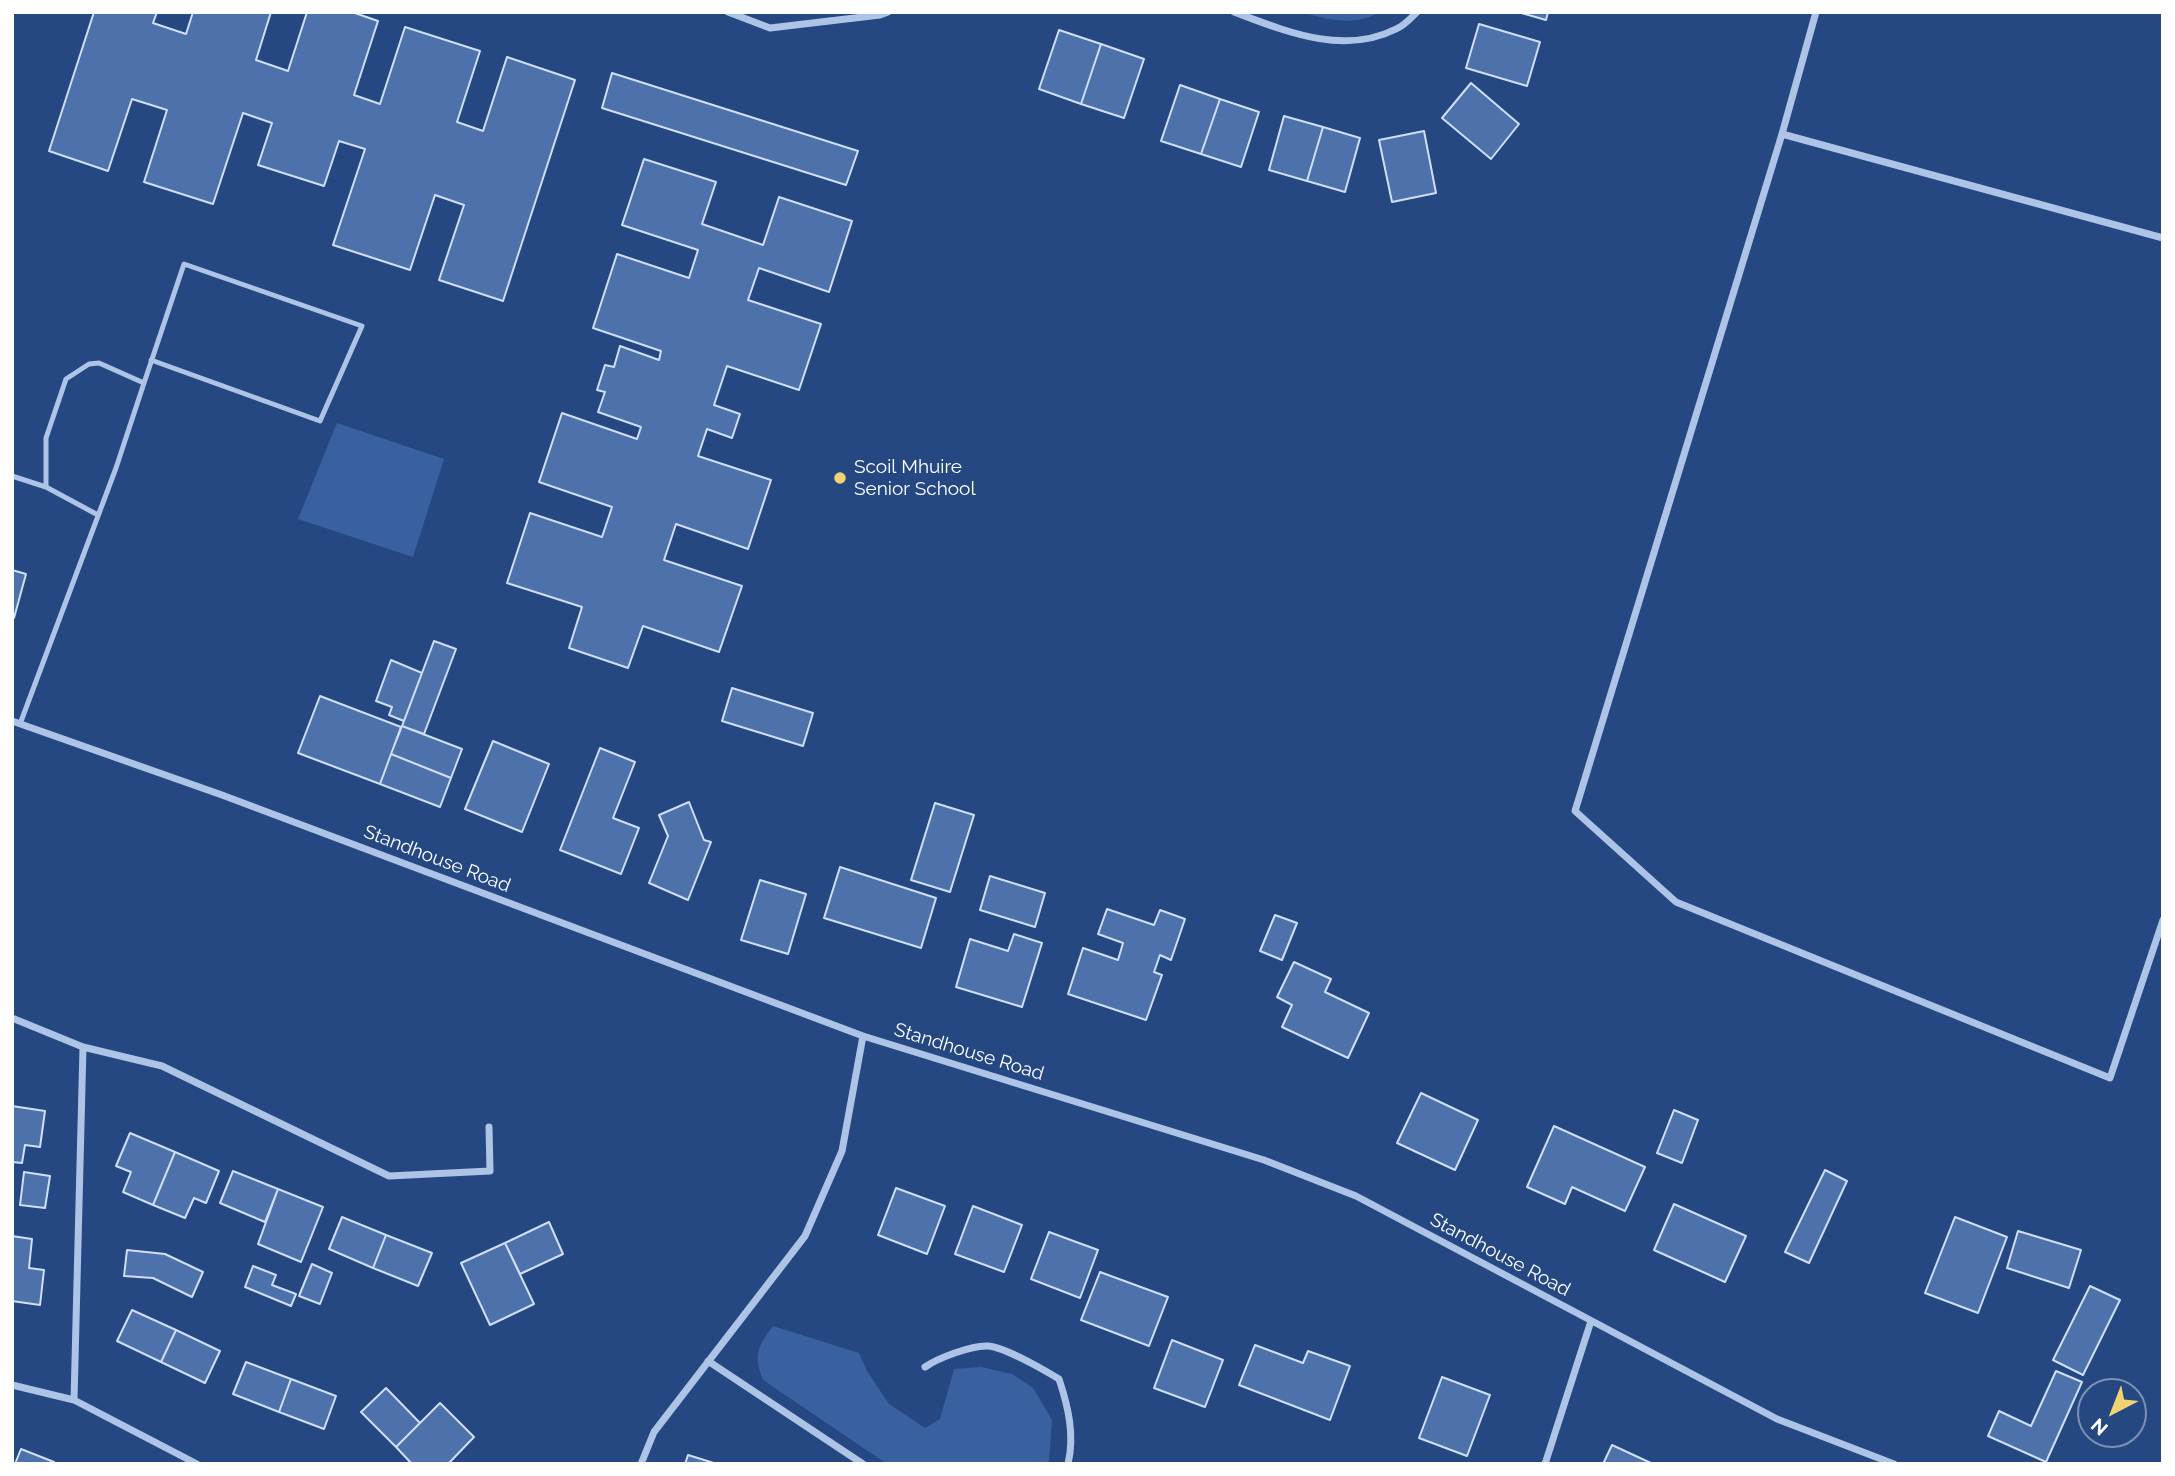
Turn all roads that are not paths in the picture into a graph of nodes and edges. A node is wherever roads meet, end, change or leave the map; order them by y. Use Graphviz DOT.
graph roads {
  1 [pos="728,12"];
  2 [pos="888,12"];
  3 [pos="1234,12"];
  4 [pos="1417,12"];
  5 [pos="1816,12"];
  6 [pos="1782,134"];
  7 [pos="2163,238"];
  8 [pos="151,360"];
  9 [pos="144,383"];
  10 [pos="12,477"];
  11 [pos="46,487"];
  12 [pos="98,515"];
  13 [pos="16,723"];
  14 [pos="2163,920"];
  15 [pos="12,1018"];
  16 [pos="863,1036"];
  17 [pos="83,1047"];
  18 [pos="489,1127"];
  19 [pos="1591,1321"];
  20 [pos="708,1361"];
  21 [pos="925,1367"];
  22 [pos="12,1385"];
  23 [pos="74,1400"];
  24 [pos="197,1464"];
  25 [pos="641,1464"];
  26 [pos="863,1464"];
  27 [pos="1068,1464"];
  28 [pos="1545,1464"];
  29 [pos="1894,1464"];
  1 -- 2 [label="street"];
  3 -- 4 [label="street"];
  5 -- 6 [label="street"];
  6 -- 7 [label="street"];
  6 -- 14 [label="street"];
  8 -- 8 [label="lane"];
  8 -- 9 [label="lane"];
  9 -- 11 [label="lane"];
  9 -- 12 [label="lane"];
  10 -- 11 [label="lane"];
  11 -- 12 [label="lane"];
  12 -- 13 [label="lane"];
  13 -- 16 [label="street, Standhouse Road"];
  15 -- 17 [label="street"];
  16 -- 19 [label="street, Standhouse Road"];
  16 -- 20 [label="street"];
  17 -- 18 [label="street"];
  17 -- 23 [label="street"];
  19 -- 28 [label="street"];
  19 -- 29 [label="street, Standhouse Road"];
  20 -- 25 [label="street"];
  20 -- 26 [label="street"];
  21 -- 27 [label="street"];
  22 -- 23 [label="street"];
  23 -- 24 [label="street"];
}
